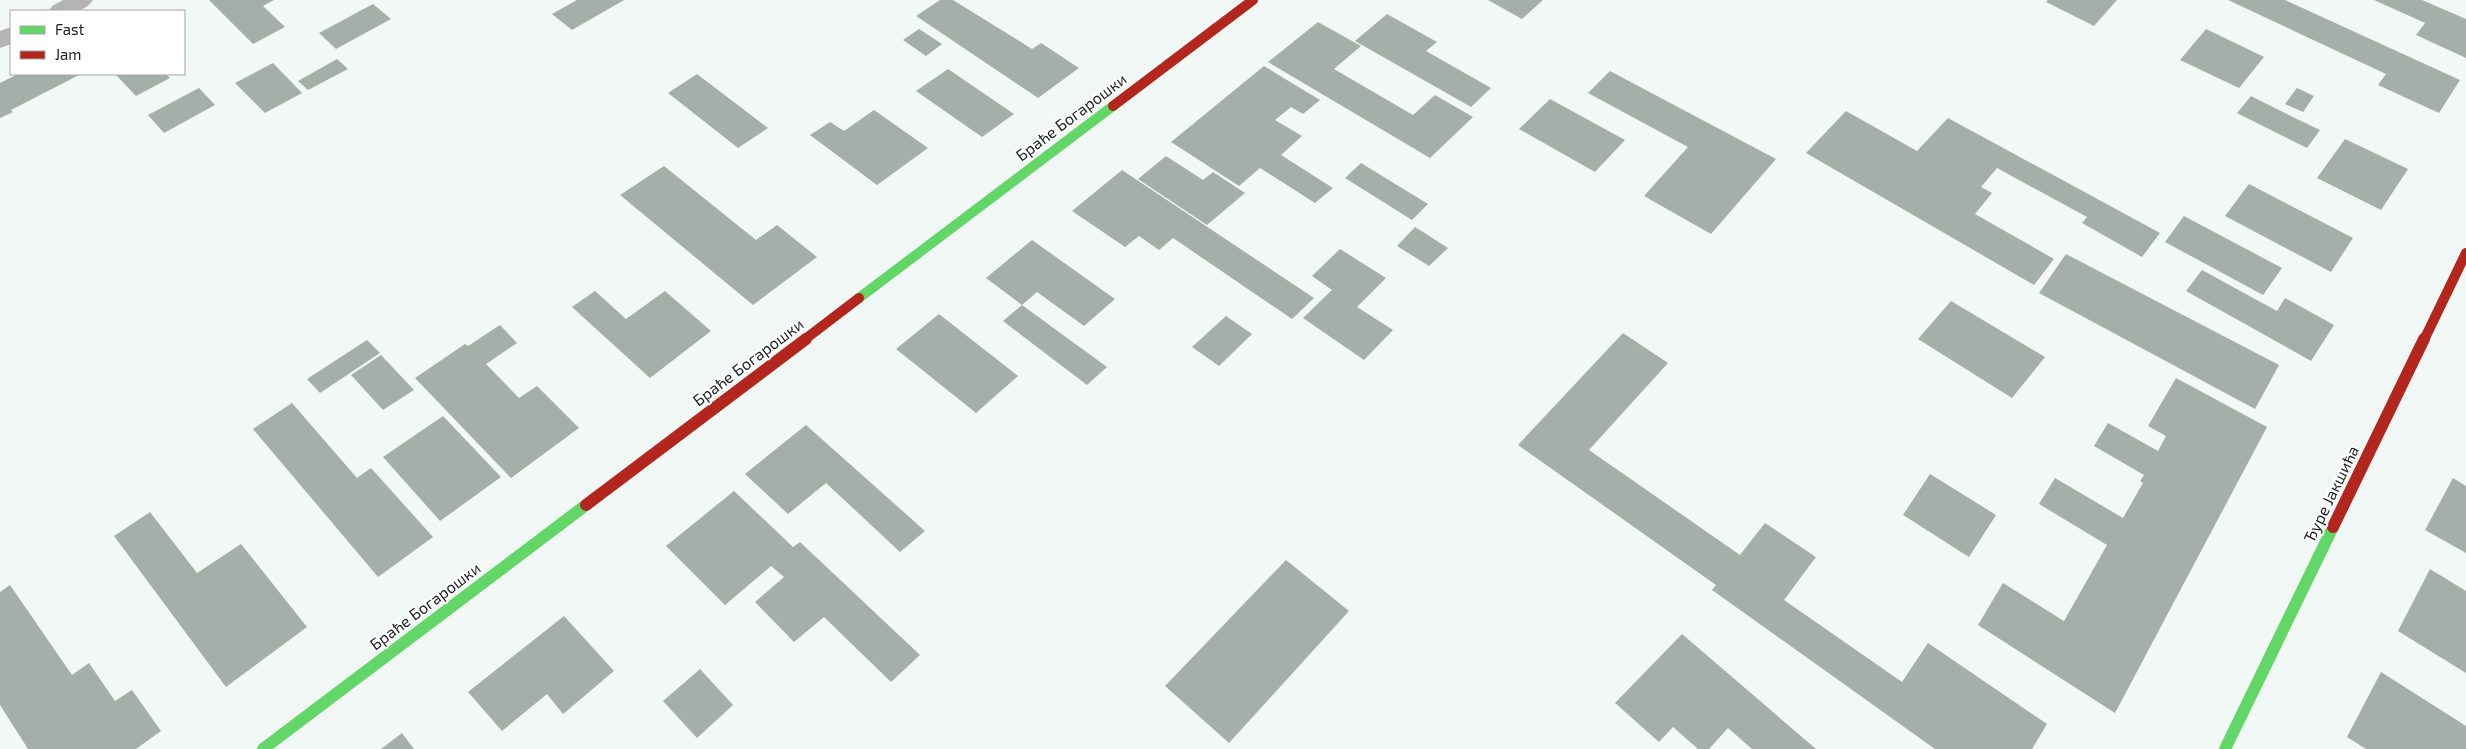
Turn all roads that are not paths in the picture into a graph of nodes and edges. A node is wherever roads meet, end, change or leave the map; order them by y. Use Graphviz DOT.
graph roads {
  1 [pos="82,0"];
  2 [pos="1253,0"];
  3 [pos="62,10"];
  4 [pos="2466,253"];
  5 [pos="263,749"];
  6 [pos="2225,749"];
  1 -- 3 [label="street"];
  2 -- 5 [label="street, Браће Богарошки"];
  4 -- 6 [label="street, Ђуре Јакшића"];
}
